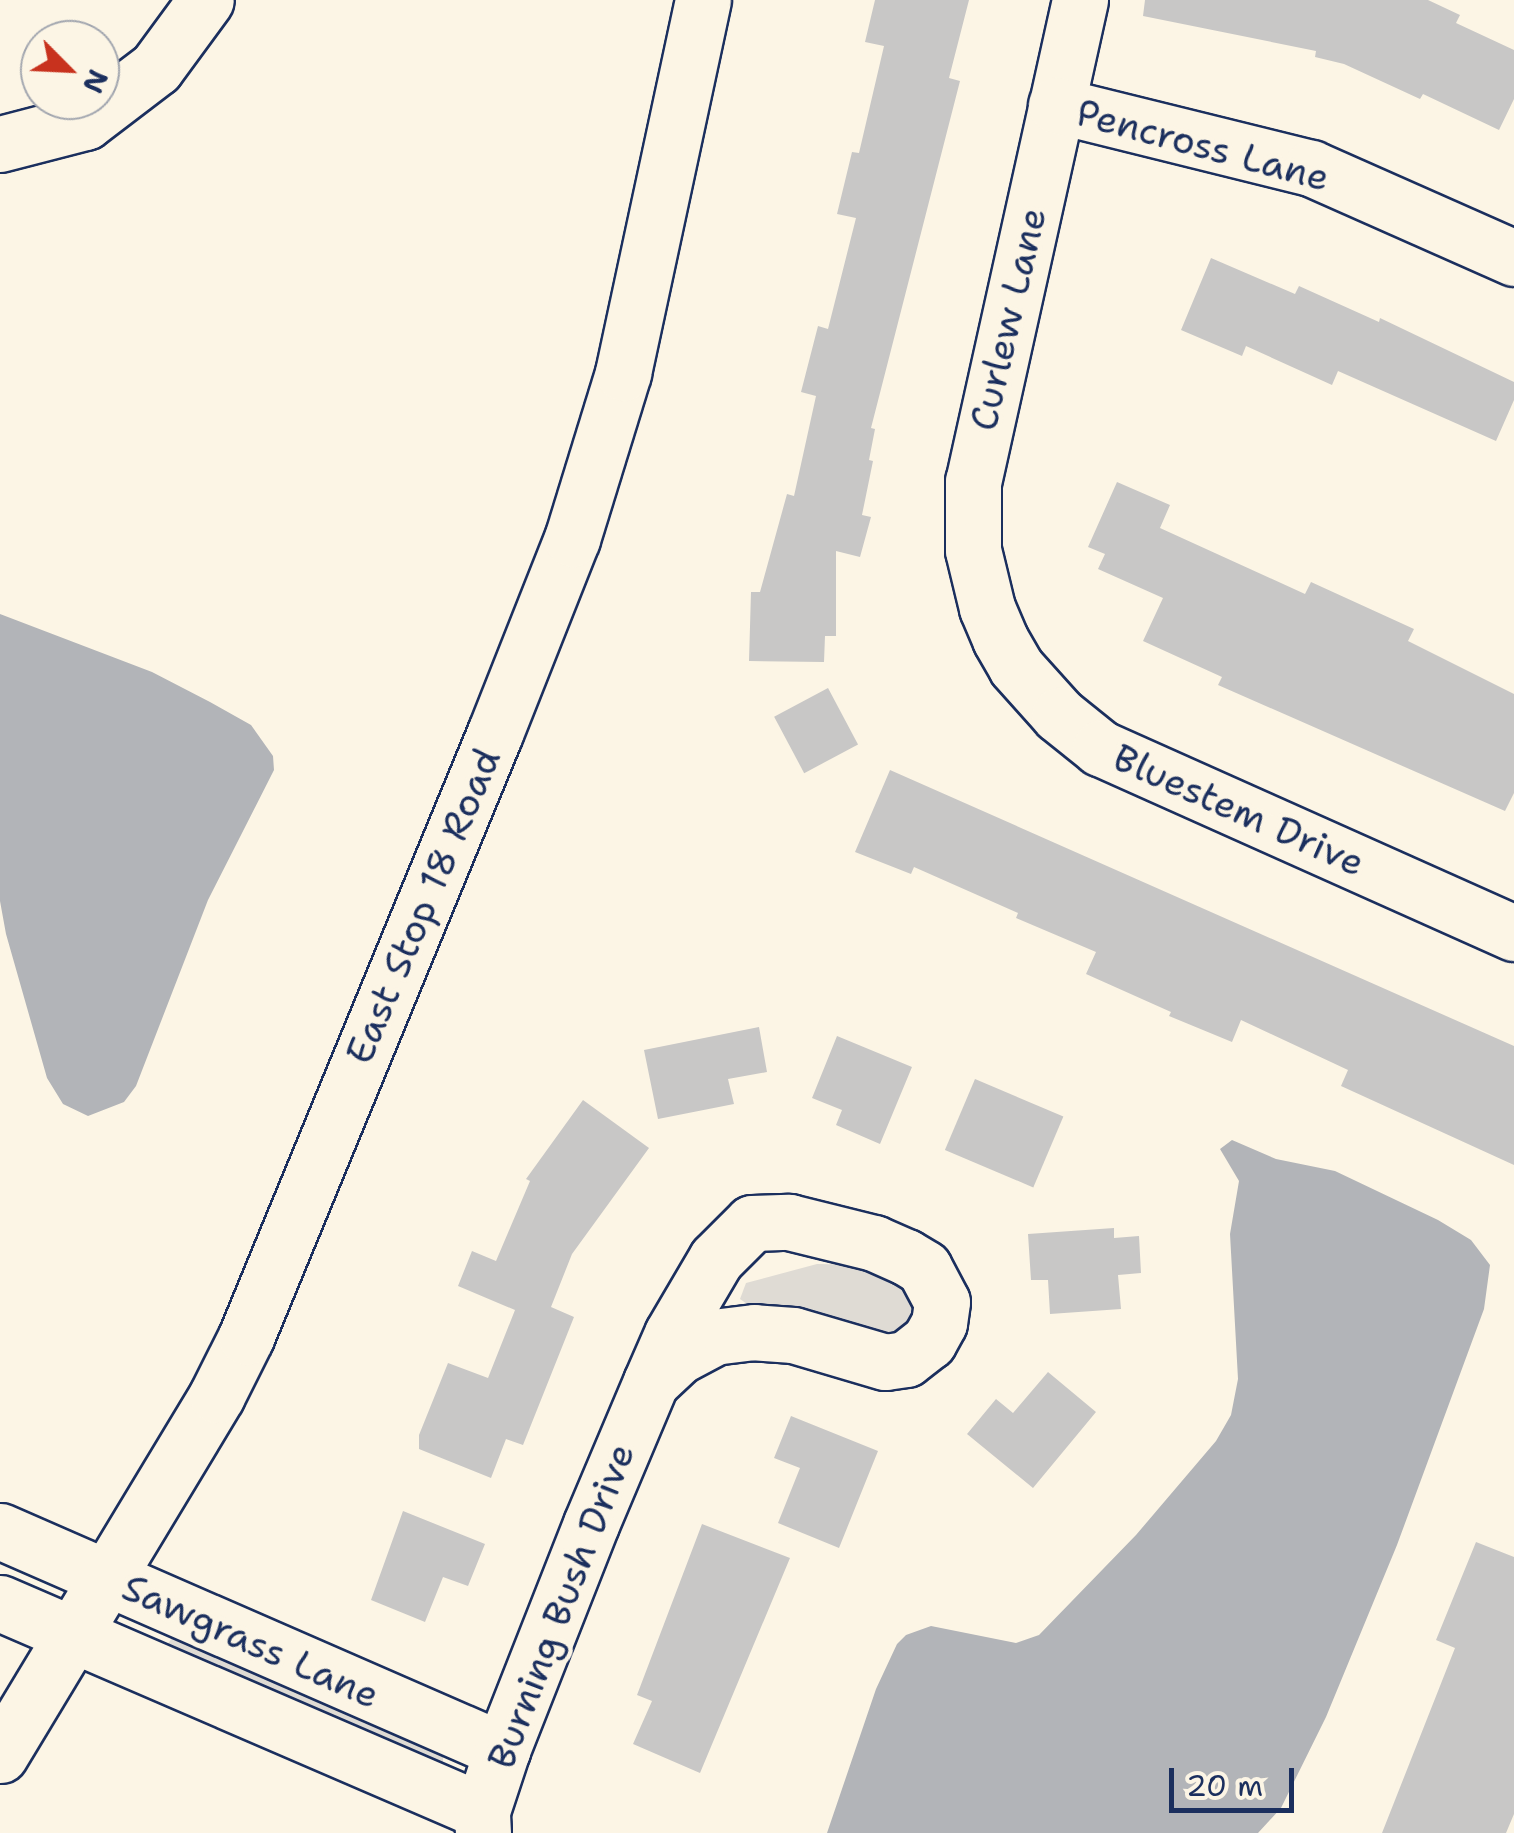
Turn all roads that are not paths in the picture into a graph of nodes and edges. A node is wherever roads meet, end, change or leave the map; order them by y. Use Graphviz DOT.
graph roads {
  1 [pos="206,0"];
  2 [pos="703,0"];
  3 [pos="1080,0"];
  4 [pos="1056,106"];
  5 [pos="0,144"];
  6 [pos="1514,258"];
  7 [pos="1000,639"];
  8 [pos="1514,933"];
  9 [pos="651,1382"];
  10 [pos="0,1531"];
  11 [pos="108,1578"];
  12 [pos="0,1602"];
  13 [pos="73,1635"];
  14 [pos="502,1750"];
  15 [pos="0,1755"];
  16 [pos="483,1822"];
  1 -- 5 [label="street"];
  2 -- 11 [label="street, East Stop 18 Road"];
  3 -- 4 [label="street, Curlew Lane"];
  4 -- 6 [label="street, Pencross Lane"];
  4 -- 7 [label="street, Curlew Lane"];
  7 -- 8 [label="street, Bluestem Drive"];
  9 -- 9 [label="street, Burning Bush Drive"];
  9 -- 14 [label="street, Burning Bush Drive"];
  10 -- 11 [label="street, Sawgrass Lane"];
  11 -- 13 [label="street, East Stop 18 Road"];
  11 -- 14 [label="street, Sawgrass Lane"];
  12 -- 13 [label="street, Sawgrass Lane"];
  13 -- 15 [label="street, East Stop 18 Road"];
  13 -- 16 [label="street, Sawgrass Lane"];
  14 -- 16 [label="street, Burning Bush Drive"];
}
